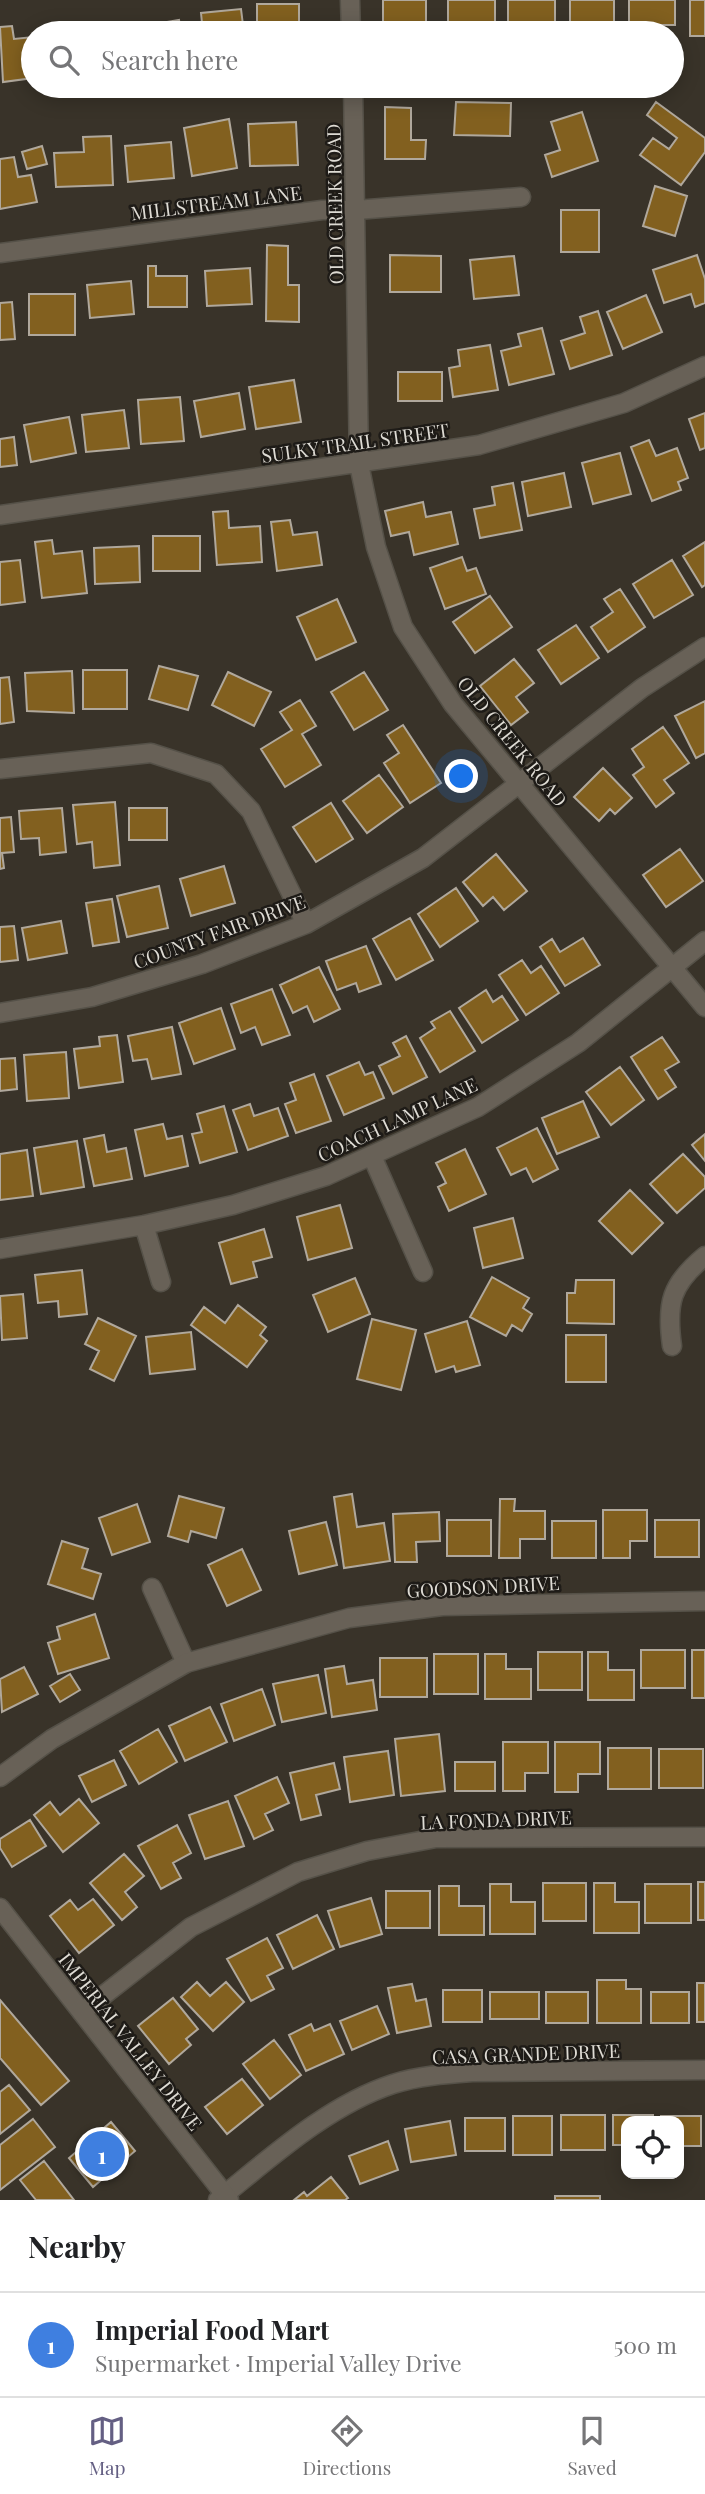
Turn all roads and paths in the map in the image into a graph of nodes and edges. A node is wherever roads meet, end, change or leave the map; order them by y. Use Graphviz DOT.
graph roads {
  1 [pos="350,0"];
  2 [pos="351,21"];
  3 [pos="353,98"];
  4 [pos="521,197"];
  5 [pos="356,210"];
  6 [pos="0,253"];
  7 [pos="705,366"];
  8 [pos="359,464"];
  9 [pos="0,515"];
  10 [pos="705,647"];
  11 [pos="0,769"];
  12 [pos="518,782"];
  13 [pos="306,924"];
  14 [pos="705,941"];
  15 [pos="671,966"];
  16 [pos="705,1007"];
  17 [pos="0,1013"];
  18 [pos="372,1156"];
  19 [pos="144,1224"];
  20 [pos="0,1249"];
  21 [pos="705,1256"];
  22 [pos="423,1272"];
  23 [pos="161,1282"];
  24 [pos="672,1346"];
  25 [pos="152,1588"];
  26 [pos="705,1601"];
  27 [pos="186,1662"];
  28 [pos="0,1777"];
  29 [pos="705,1837"];
  30 [pos="0,1908"];
  31 [pos="82,2012"];
  32 [pos="705,2070"];
  33 [pos="224,2198"];
  1 -- 2 [label="street"];
  3 -- 5 [label="street, OLD CREEK ROAD"];
  4 -- 5 [label="street, MILLSTREAM LANE"];
  5 -- 6 [label="street, MILLSTREAM LANE"];
  5 -- 8 [label="street, OLD CREEK ROAD"];
  7 -- 8 [label="street, SULKY TRAIL STREET"];
  8 -- 9 [label="street, SULKY TRAIL STREET"];
  8 -- 12 [label="street, OLD CREEK ROAD"];
  10 -- 12 [label="street, COUNTY FAIR DRIVE"];
  11 -- 13 [label="street"];
  12 -- 13 [label="street, COUNTY FAIR DRIVE"];
  12 -- 15 [label="street, OLD CREEK ROAD"];
  13 -- 17 [label="street, COUNTY FAIR DRIVE"];
  14 -- 15 [label="street, COACH LAMP LANE"];
  15 -- 16 [label="street, OLD CREEK ROAD"];
  15 -- 18 [label="street, COACH LAMP LANE"];
  18 -- 19 [label="street, COACH LAMP LANE"];
  18 -- 22 [label="street"];
  19 -- 20 [label="street, COACH LAMP LANE"];
  19 -- 23 [label="street"];
  21 -- 24 [label="street"];
  25 -- 27 [label="street"];
  26 -- 27 [label="street, GOODSON DRIVE"];
  27 -- 28 [label="street, GOODSON DRIVE"];
  29 -- 31 [label="street, LA FONDA DRIVE"];
  30 -- 31 [label="street, IMPERIAL VALLEY DRIVE"];
  31 -- 33 [label="street, IMPERIAL VALLEY DRIVE"];
  32 -- 33 [label="street, CASA GRANDE DRIVE"];
}
